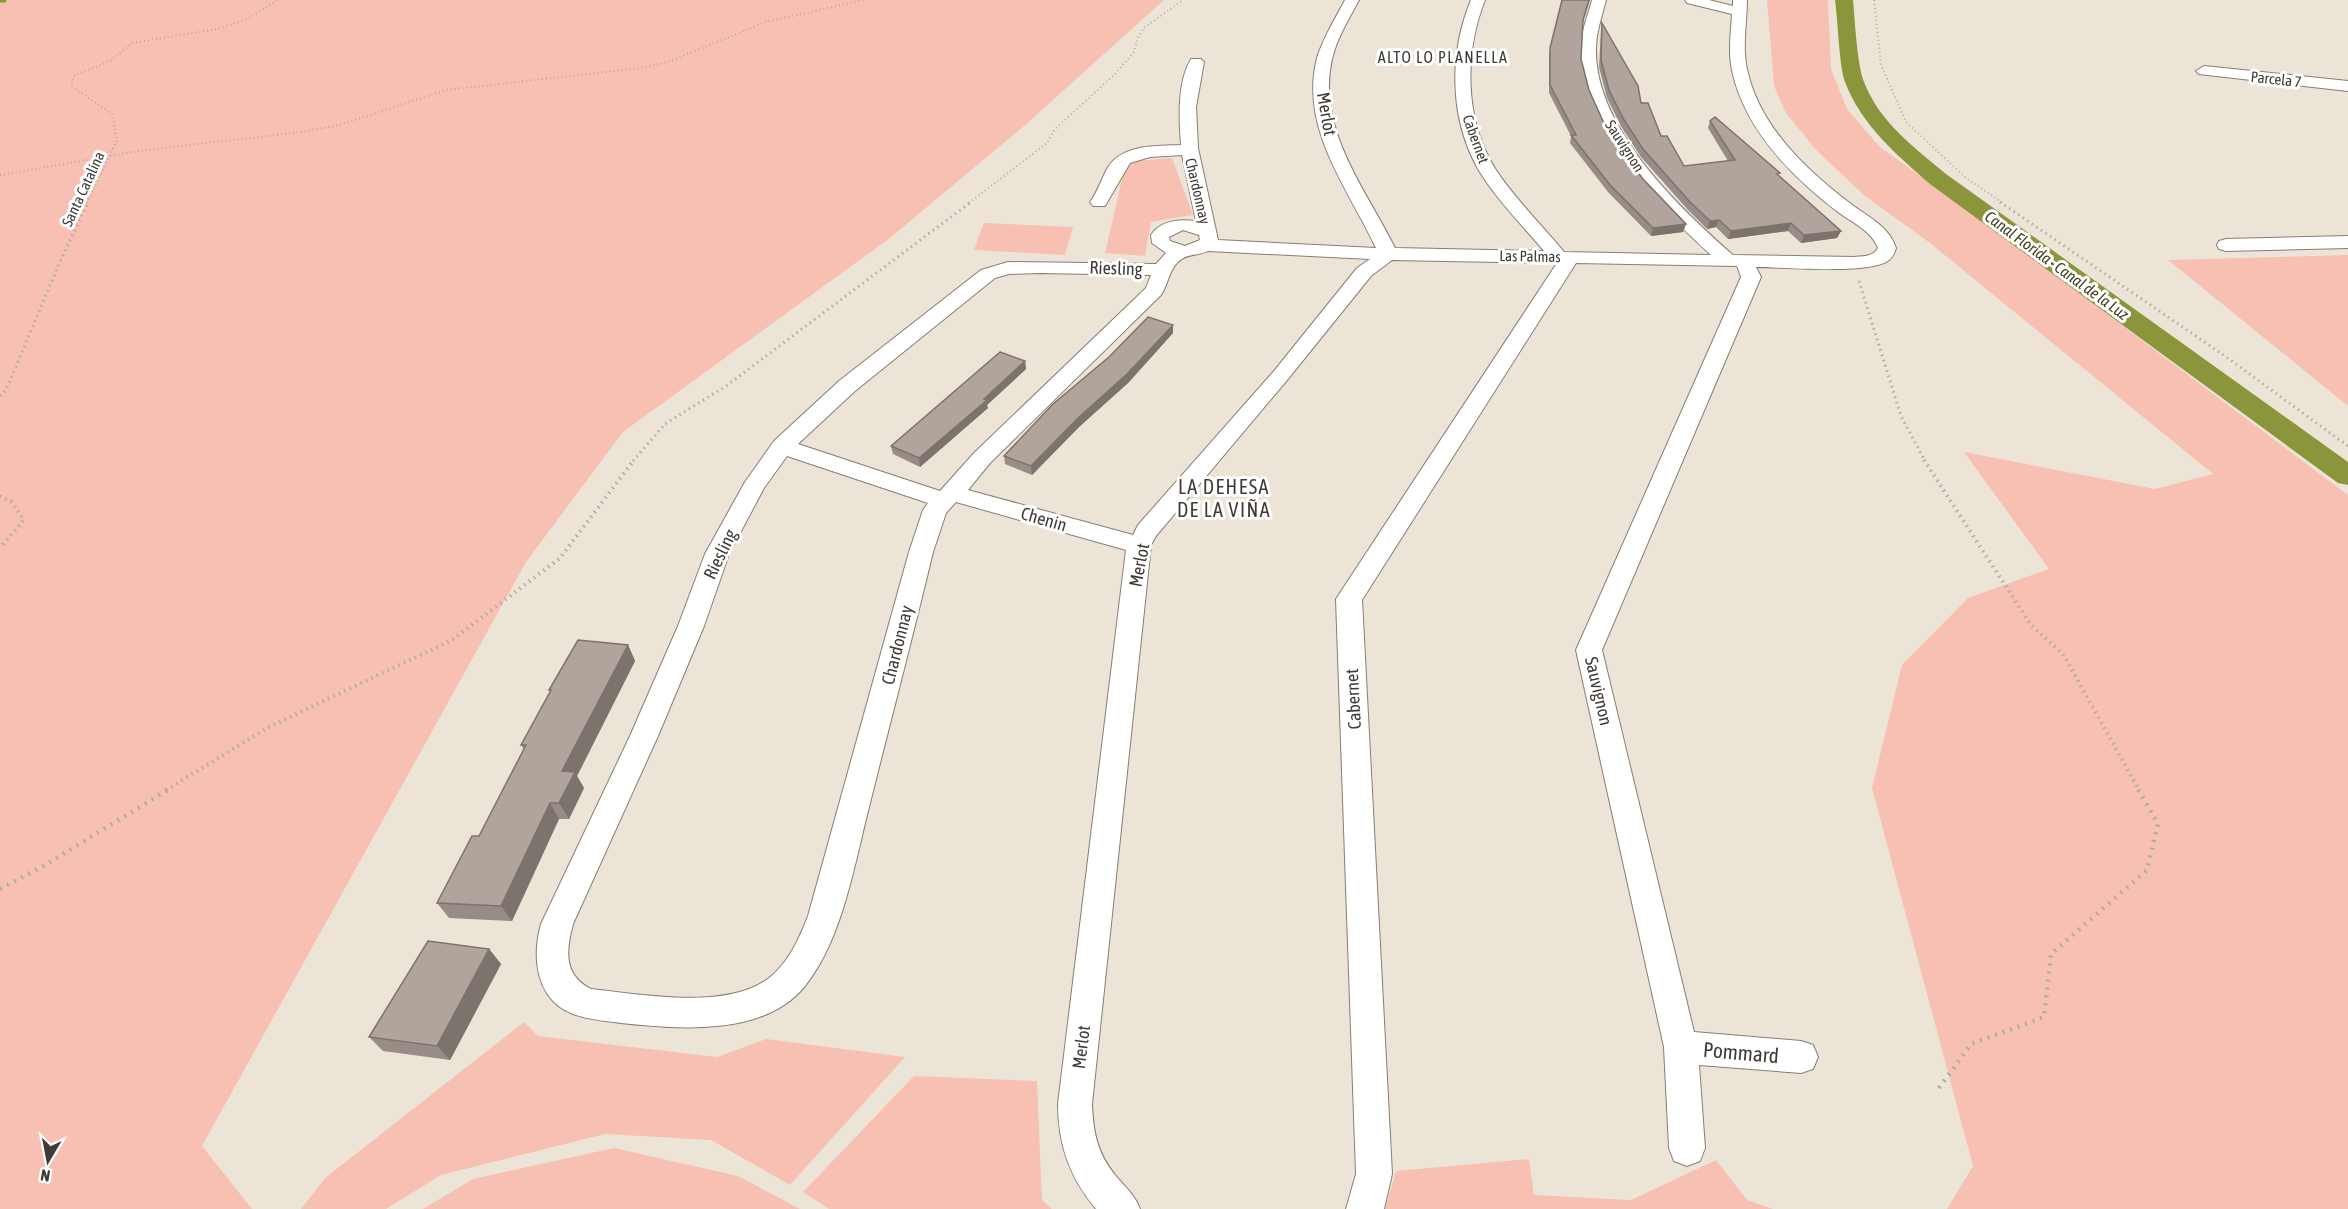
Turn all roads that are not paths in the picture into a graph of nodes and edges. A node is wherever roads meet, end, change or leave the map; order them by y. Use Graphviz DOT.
graph roads {
  1 [pos="1352,0"];
  2 [pos="1478,0"];
  3 [pos="1599,0"];
  4 [pos="1692,0"];
  5 [pos="1740,6"];
  6 [pos="1196,62"];
  7 [pos="2204,71"];
  8 [pos="2348,86"];
  9 [pos="1188,150"];
  10 [pos="1099,202"];
  11 [pos="1207,239"];
  12 [pos="2348,242"];
  13 [pos="2226,245"];
  14 [pos="1178,250"];
  15 [pos="1388,254"];
  16 [pos="1565,256"];
  17 [pos="1737,262"];
  18 [pos="1161,270"];
  19 [pos="782,446"];
  20 [pos="946,496"];
  21 [pos="1139,546"];
  22 [pos="653,1009"];
  23 [pos="1681,1047"];
  24 [pos="1802,1057"];
  25 [pos="1687,1148"];
  26 [pos="1365,1208"];
  27 [pos="1122,1209"];
  1 -- 15 [label="street, Merlot"];
  2 -- 16 [label="street, Cabernet"];
  3 -- 17 [label="street, Sauvignon"];
  4 -- 5 [label="street"];
  5 -- 17 [label="street, Las Palmas"];
  6 -- 9 [label="street, Chardonnay"];
  7 -- 8 [label="street, Parcela 7"];
  9 -- 10 [label="street, Chardonnay"];
  9 -- 11 [label="street, Chardonnay"];
  11 -- 14 [label="street, Las Palmas"];
  11 -- 14 [label="street, Las Palmas"];
  11 -- 15 [label="street, Las Palmas"];
  12 -- 13 [label="street"];
  14 -- 18 [label="street, Chardonnay"];
  15 -- 16 [label="street, Las Palmas"];
  15 -- 21 [label="street, Merlot"];
  16 -- 17 [label="street, Las Palmas"];
  16 -- 26 [label="street, Cabernet"];
  17 -- 23 [label="street, Sauvignon"];
  18 -- 19 [label="street, Riesling"];
  18 -- 20 [label="street, Chardonnay"];
  19 -- 20 [label="street, Chenin"];
  19 -- 22 [label="street, Riesling"];
  20 -- 21 [label="street, Chenin"];
  20 -- 22 [label="street, Chardonnay"];
  21 -- 27 [label="street, Merlot"];
  23 -- 24 [label="street, Pommard"];
  23 -- 25 [label="street, Sauvignon"];
}
